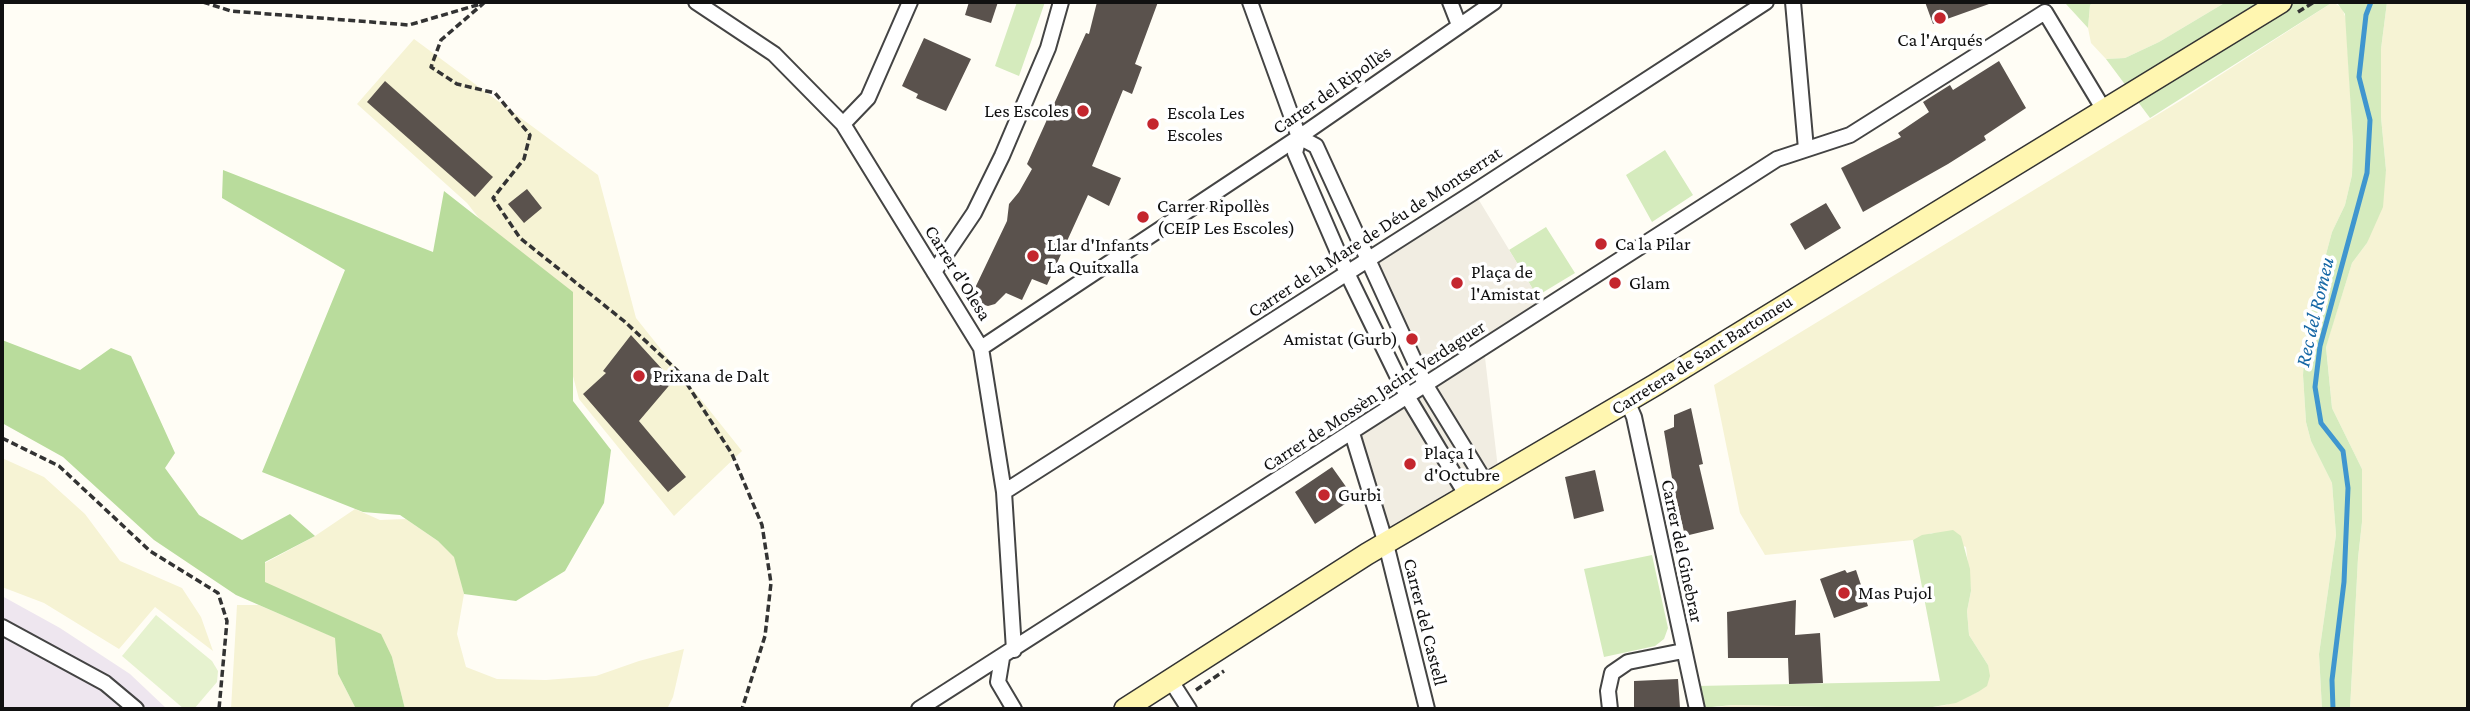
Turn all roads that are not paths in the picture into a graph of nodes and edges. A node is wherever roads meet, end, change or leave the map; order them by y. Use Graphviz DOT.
graph roads {
  1 [pos="696,2"];
  2 [pos="910,2"];
  3 [pos="1061,2"];
  4 [pos="1250,2"];
  5 [pos="1450,2"];
  6 [pos="1494,2"];
  7 [pos="1766,2"];
  8 [pos="1793,2"];
  9 [pos="2281,2"];
  10 [pos="1459,24"];
  11 [pos="2104,110"];
  12 [pos="844,124"];
  13 [pos="1298,137"];
  14 [pos="1806,149"];
  15 [pos="1367,259"];
  16 [pos="934,272"];
  17 [pos="1348,273"];
  18 [pos="981,348"];
  19 [pos="1424,384"];
  20 [pos="1407,396"];
  21 [pos="1628,401"];
  22 [pos="1352,433"];
  23 [pos="1487,485"];
  24 [pos="1004,492"];
  25 [pos="1466,496"];
  26 [pos="1386,544"];
  27 [pos="2,627"];
  28 [pos="1683,651"];
  29 [pos="1008,654"];
  30 [pos="1171,681"];
  31 [pos="136,709"];
  32 [pos="919,709"];
  33 [pos="1014,709"];
  34 [pos="1125,709"];
  35 [pos="1189,709"];
  36 [pos="1427,709"];
  37 [pos="1610,709"];
  38 [pos="1697,709"];
  1 -- 12 [label="street, Carrer d'Olesa"];
  2 -- 12 [label="street"];
  3 -- 16 [label="street"];
  4 -- 13 [label="street"];
  5 -- 10 [label="street"];
  6 -- 10 [label="street, Carrer del Ripollès"];
  7 -- 15 [label="street, Carrer de la Mare de Déu de Montserrat"];
  8 -- 14 [label="street"];
  9 -- 11 [label="street, Carretera de Sant Bartomeu"];
  10 -- 13 [label="street, Carrer del Ripollès"];
  11 -- 14 [label="street, Carrer de Mossèn Jacint Verdaguer"];
  11 -- 21 [label="street, Carretera de Sant Bartomeu"];
  12 -- 16 [label="street, Carrer d'Olesa"];
  13 -- 15 [label="street"];
  13 -- 17 [label="street"];
  13 -- 18 [label="street, Carrer del Ripollès"];
  14 -- 19 [label="street, Carrer de Mossèn Jacint Verdaguer"];
  15 -- 17 [label="street, Carrer de la Mare de Déu de Montserrat"];
  15 -- 19 [label="street"];
  16 -- 18 [label="street, Carrer d'Olesa"];
  17 -- 20 [label="street"];
  17 -- 24 [label="street, Carrer de la Mare de Déu de Montserrat"];
  18 -- 24 [label="street, Carrer d'Olesa"];
  19 -- 20 [label="street, Carrer de Mossèn Jacint Verdaguer"];
  19 -- 23 [label="street"];
  20 -- 22 [label="street, Carrer de Mossèn Jacint Verdaguer"];
  20 -- 25 [label="street"];
  21 -- 23 [label="street, Carretera de Sant Bartomeu"];
  21 -- 28 [label="street, Carrer del Ginebrar"];
  22 -- 26 [label="street"];
  22 -- 29 [label="street, Carrer de Mossèn Jacint Verdaguer"];
  23 -- 25 [label="street, Carretera de Sant Bartomeu"];
  24 -- 29 [label="street, Carrer d'Olesa"];
  25 -- 26 [label="street, Carretera de Sant Bartomeu"];
  26 -- 30 [label="street, Carretera de Sant Bartomeu"];
  26 -- 36 [label="street, Carrer del Castell"];
  27 -- 31 [label="street"];
  28 -- 37 [label="street"];
  28 -- 38 [label="street, Carrer del Ginebrar"];
  29 -- 32 [label="street, Carrer de Mossèn Jacint Verdaguer"];
  29 -- 33 [label="street, Carrer d'Olesa"];
  30 -- 34 [label="street, Carretera de Sant Bartomeu"];
  30 -- 35 [label="street"];
}
